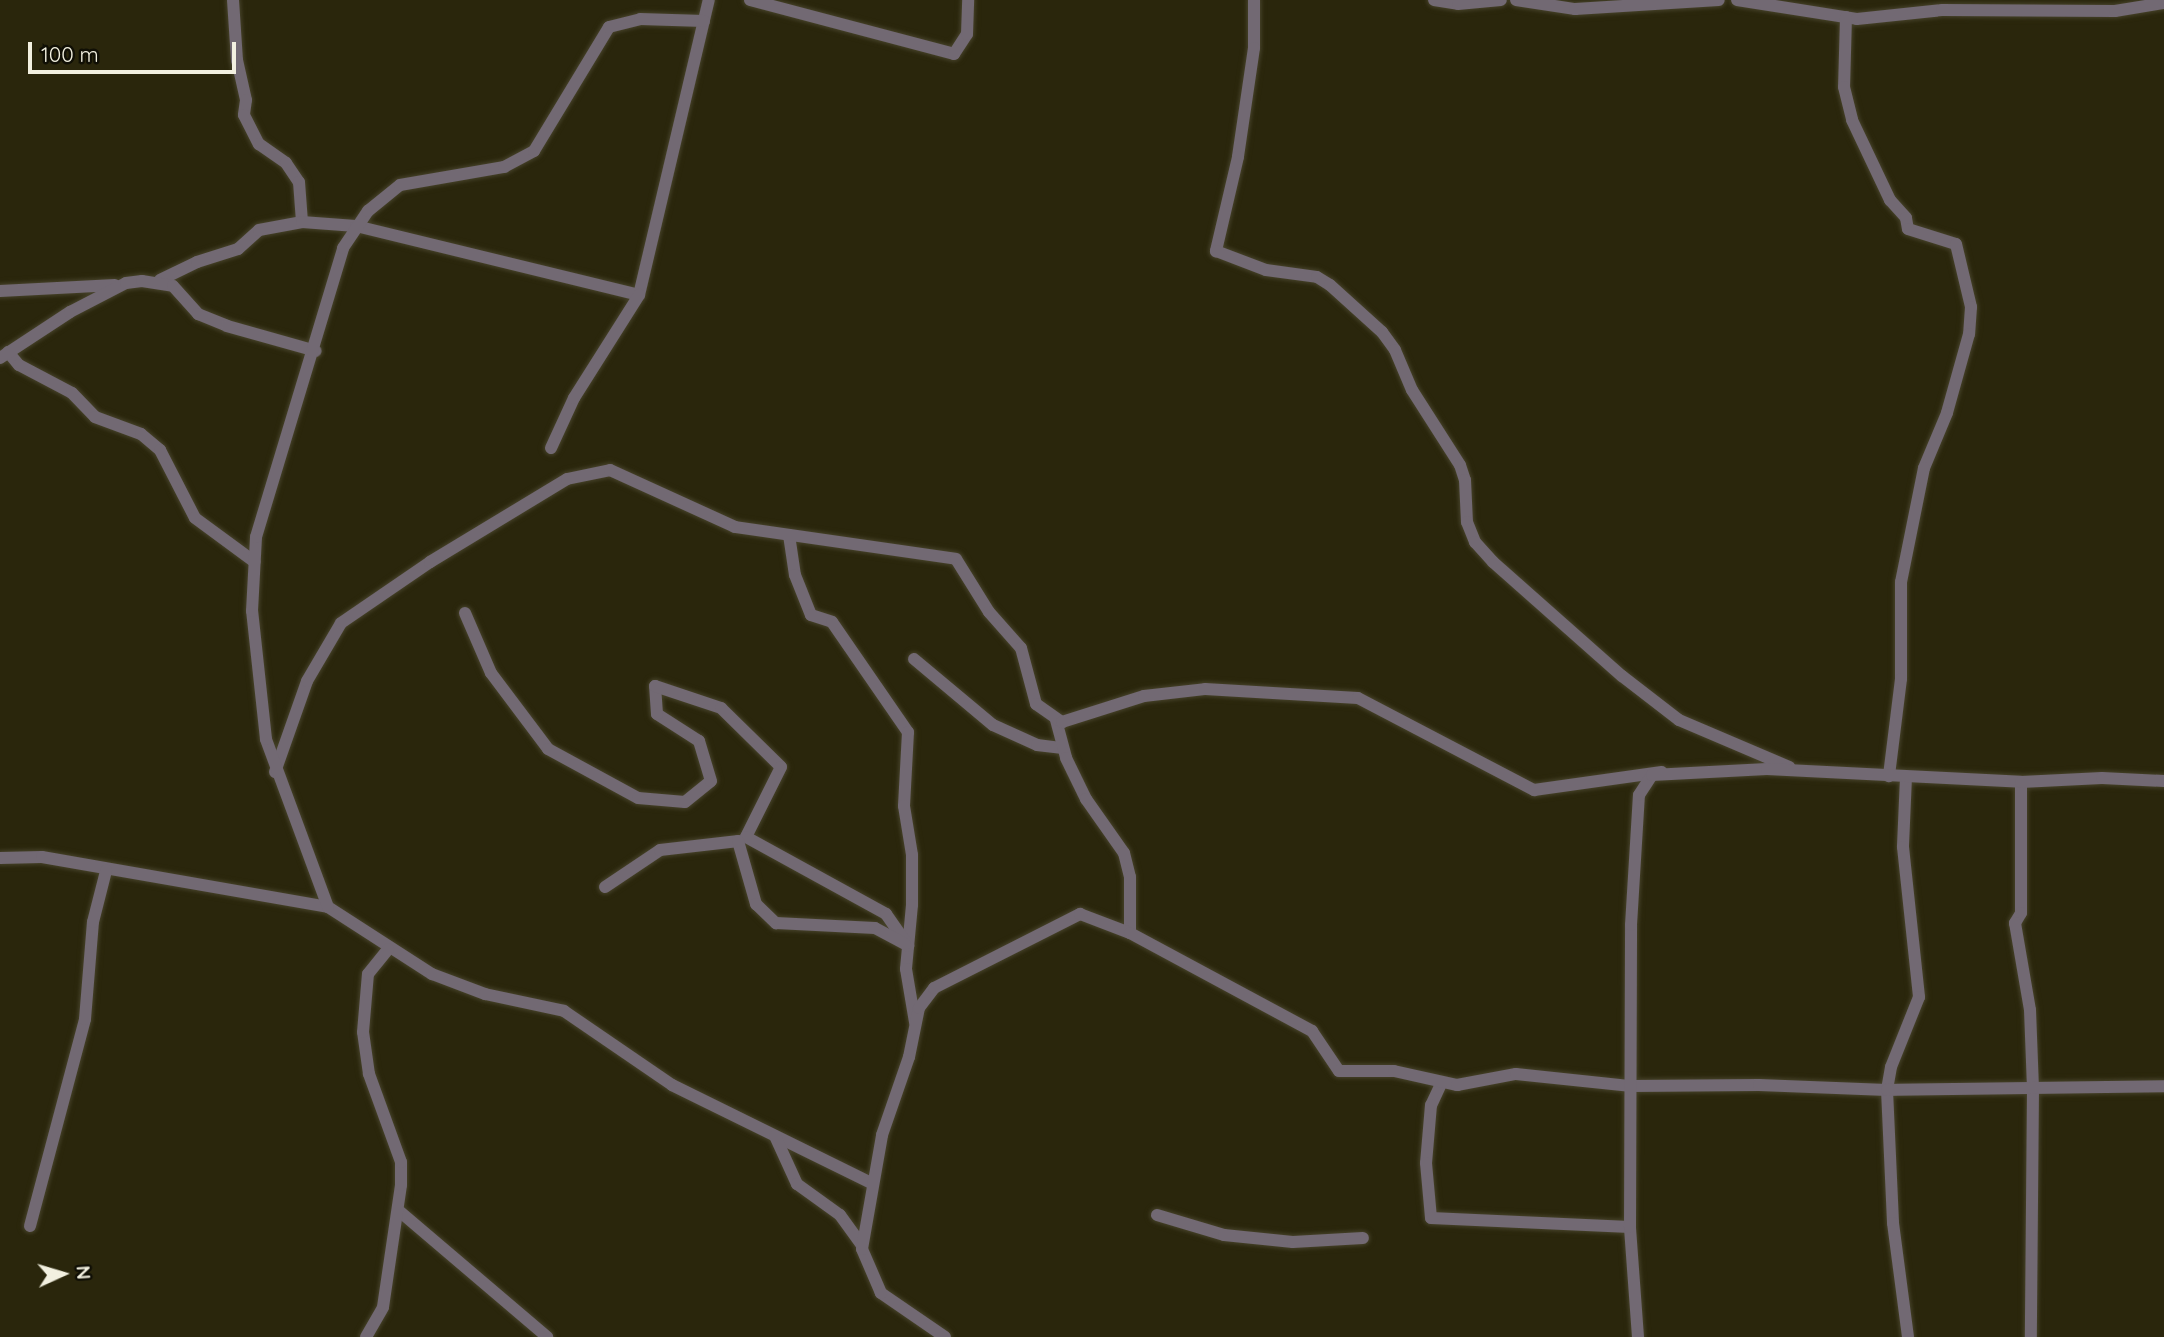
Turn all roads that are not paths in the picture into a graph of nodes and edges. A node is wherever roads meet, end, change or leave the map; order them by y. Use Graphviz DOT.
graph roads {
  1 [pos="233,0"];
  2 [pos="709,0"];
  3 [pos="750,0"];
  4 [pos="968,0"];
  5 [pos="1254,0"];
  6 [pos="1434,0"];
  7 [pos="1501,0"];
  8 [pos="1516,0"];
  9 [pos="1711,0"];
  10 [pos="1737,0"];
  11 [pos="2164,3"];
  12 [pos="1846,18"];
  13 [pos="704,21"];
  14 [pos="302,222"];
  15 [pos="356,226"];
  16 [pos="160,280"];
  17 [pos="126,284"];
  18 [pos="0,290"];
  19 [pos="639,295"];
  20 [pos="316,351"];
  21 [pos="4,355"];
  22 [pos="551,448"];
  23 [pos="789,535"];
  24 [pos="255,562"];
  25 [pos="465,612"];
  26 [pos="914,659"];
  27 [pos="1056,720"];
  28 [pos="1063,748"];
  29 [pos="1796,770"];
  30 [pos="275,772"];
  31 [pos="1662,772"];
  32 [pos="1889,776"];
  33 [pos="1906,777"];
  34 [pos="2164,781"];
  35 [pos="2021,782"];
  36 [pos="0,858"];
  37 [pos="106,871"];
  38 [pos="605,887"];
  39 [pos="328,907"];
  40 [pos="1130,933"];
  41 [pos="908,946"];
  42 [pos="387,949"];
  43 [pos="916,1025"];
  44 [pos="1441,1084"];
  45 [pos="1631,1086"];
  46 [pos="2164,1086"];
  47 [pos="2034,1088"];
  48 [pos="1887,1090"];
  49 [pos="775,1136"];
  50 [pos="873,1184"];
  51 [pos="398,1210"];
  52 [pos="1157,1215"];
  53 [pos="30,1226"];
  54 [pos="1630,1227"];
  55 [pos="1363,1238"];
  56 [pos="862,1245"];
  57 [pos="366,1337"];
  58 [pos="547,1337"];
  59 [pos="945,1337"];
  60 [pos="1638,1337"];
  61 [pos="1908,1337"];
  62 [pos="2031,1337"];
  1 -- 14 [label="street"];
  2 -- 13 [label="street"];
  3 -- 4 [label="street"];
  5 -- 29 [label="street"];
  6 -- 7 [label="street"];
  8 -- 9 [label="street"];
  10 -- 12 [label="street"];
  11 -- 12 [label="street"];
  12 -- 32 [label="street"];
  13 -- 15 [label="street"];
  13 -- 19 [label="street"];
  14 -- 15 [label="street"];
  14 -- 16 [label="street"];
  15 -- 19 [label="street"];
  15 -- 20 [label="street"];
  16 -- 17 [label="street"];
  16 -- 20 [label="street"];
  17 -- 18 [label="street"];
  17 -- 21 [label="street"];
  19 -- 22 [label="street"];
  20 -- 24 [label="street"];
  21 -- 24 [label="street"];
  23 -- 27 [label="street"];
  23 -- 30 [label="street"];
  23 -- 41 [label="street"];
  24 -- 30 [label="street"];
  25 -- 41 [label="street"];
  26 -- 28 [label="street"];
  27 -- 28 [label="street"];
  27 -- 31 [label="street"];
  28 -- 40 [label="street"];
  29 -- 31 [label="street"];
  29 -- 32 [label="street"];
  30 -- 39 [label="street"];
  31 -- 45 [label="street"];
  32 -- 33 [label="street"];
  33 -- 35 [label="street"];
  33 -- 48 [label="street"];
  34 -- 35 [label="street"];
  35 -- 47 [label="street"];
  36 -- 37 [label="street"];
  37 -- 39 [label="street"];
  37 -- 53 [label="street"];
  38 -- 41 [label="street"];
  39 -- 42 [label="street"];
  40 -- 43 [label="street"];
  40 -- 44 [label="street"];
  41 -- 43 [label="street"];
  42 -- 49 [label="street"];
  42 -- 51 [label="street"];
  43 -- 50 [label="street"];
  44 -- 45 [label="street"];
  44 -- 54 [label="street"];
  45 -- 48 [label="street"];
  45 -- 54 [label="street"];
  46 -- 47 [label="street"];
  47 -- 48 [label="street"];
  47 -- 62 [label="street"];
  48 -- 61 [label="street"];
  49 -- 50 [label="street"];
  49 -- 56 [label="street"];
  50 -- 56 [label="street"];
  51 -- 57 [label="street"];
  51 -- 58 [label="street"];
  52 -- 55 [label="street"];
  54 -- 60 [label="street"];
  56 -- 59 [label="street"];
}
